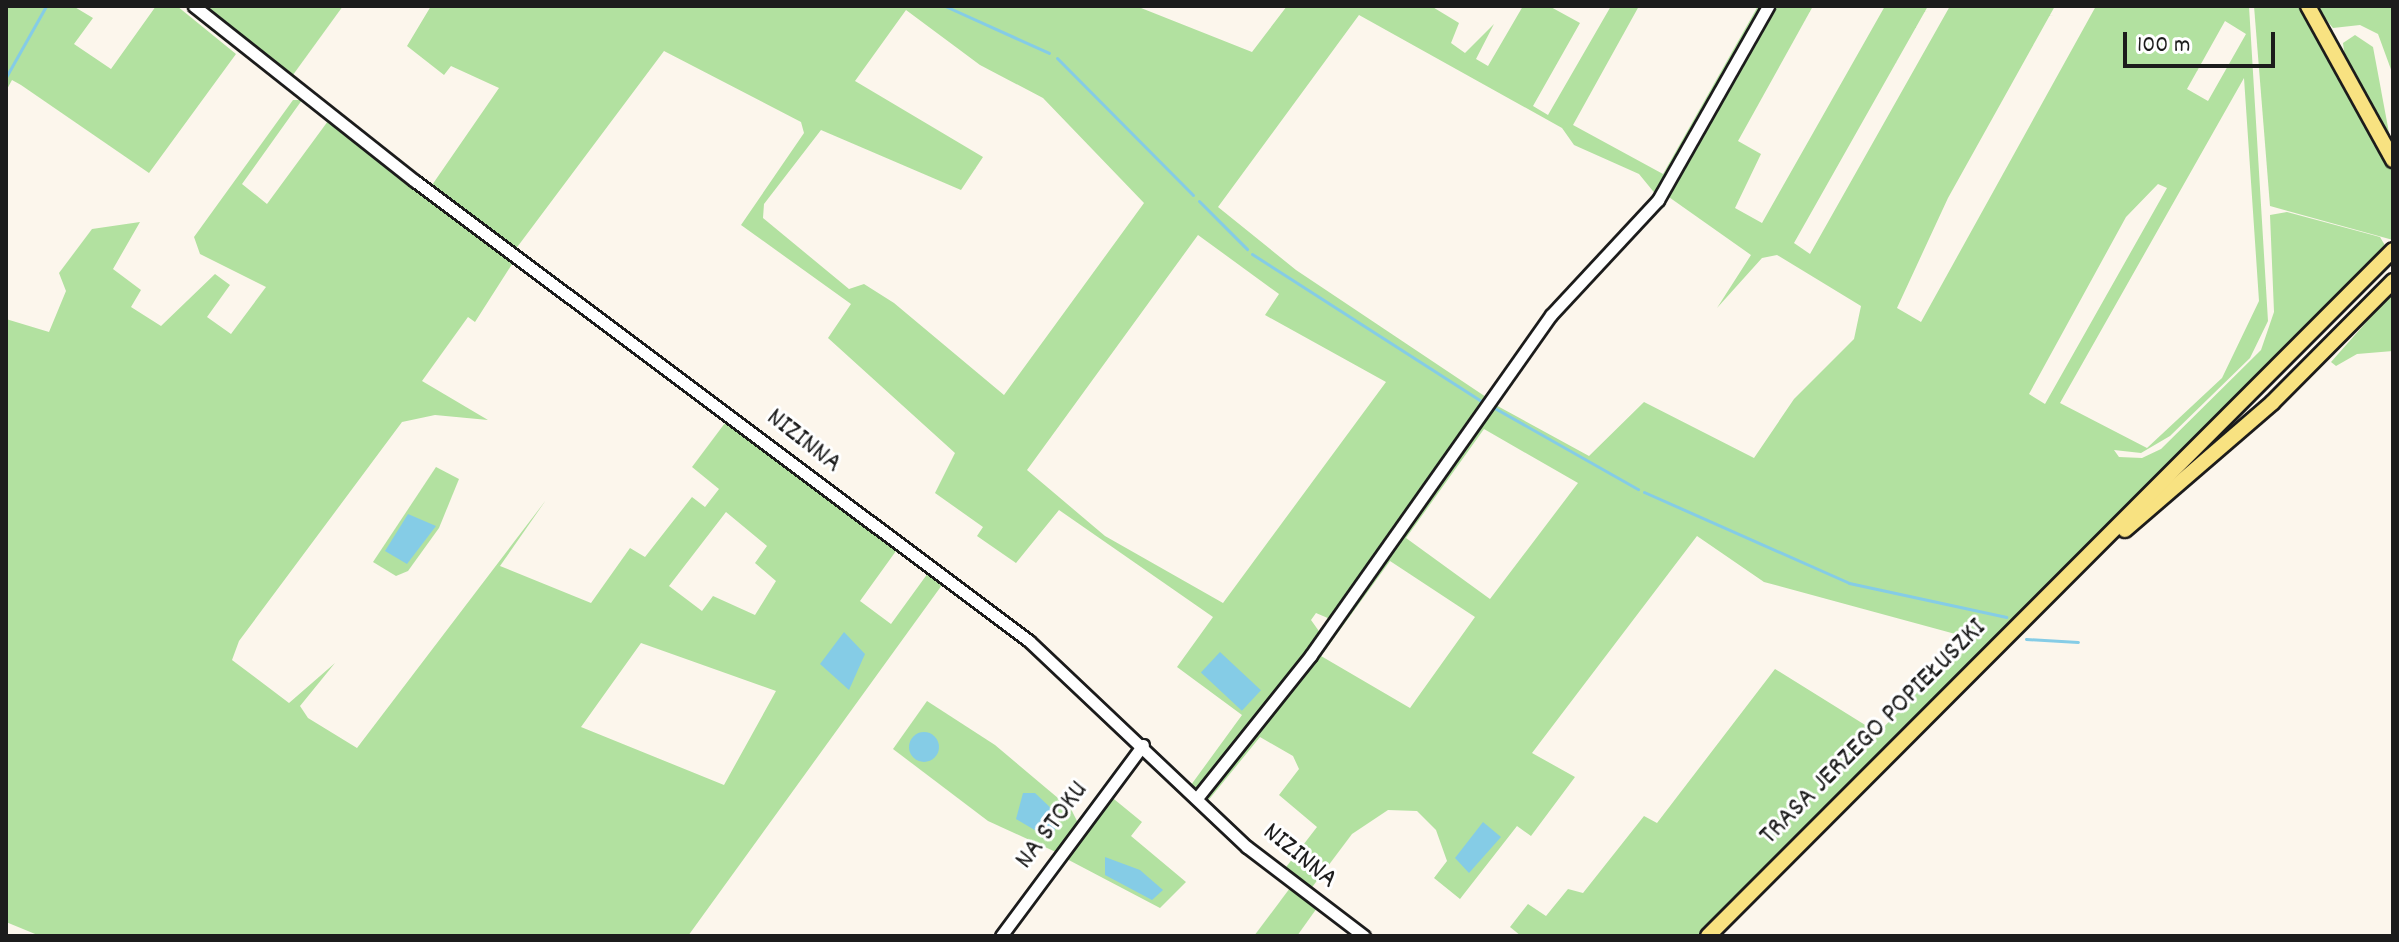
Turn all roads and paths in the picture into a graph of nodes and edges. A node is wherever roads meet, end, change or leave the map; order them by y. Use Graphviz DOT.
graph roads {
  1 [pos="194,6"];
  2 [pos="1768,6"];
  3 [pos="2308,6"];
  4 [pos="2390,146"];
  5 [pos="2393,160"];
  6 [pos="2393,250"];
  7 [pos="2393,281"];
  8 [pos="2078,568"];
  9 [pos="1143,745"];
  10 [pos="1197,798"];
  11 [pos="1001,936"];
  12 [pos="1364,936"];
  13 [pos="1708,936"];
  1 -- 9 [label="street, NIZINNA"];
  2 -- 10 [label="street"];
  3 -- 4 [label="main road"];
  4 -- 5 [label="main road"];
  6 -- 8 [label="main road, TRASA JERZEGO POPIEŁUSZKI"];
  7 -- 8 [label="main road, TRASA JERZEGO POPIEŁUSZKI"];
  8 -- 13 [label="main road, TRASA JERZEGO POPIEŁUSZKI"];
  9 -- 10 [label="street, NIZINNA"];
  9 -- 11 [label="street, NA STOKU"];
  10 -- 12 [label="street, NIZINNA"];
}
